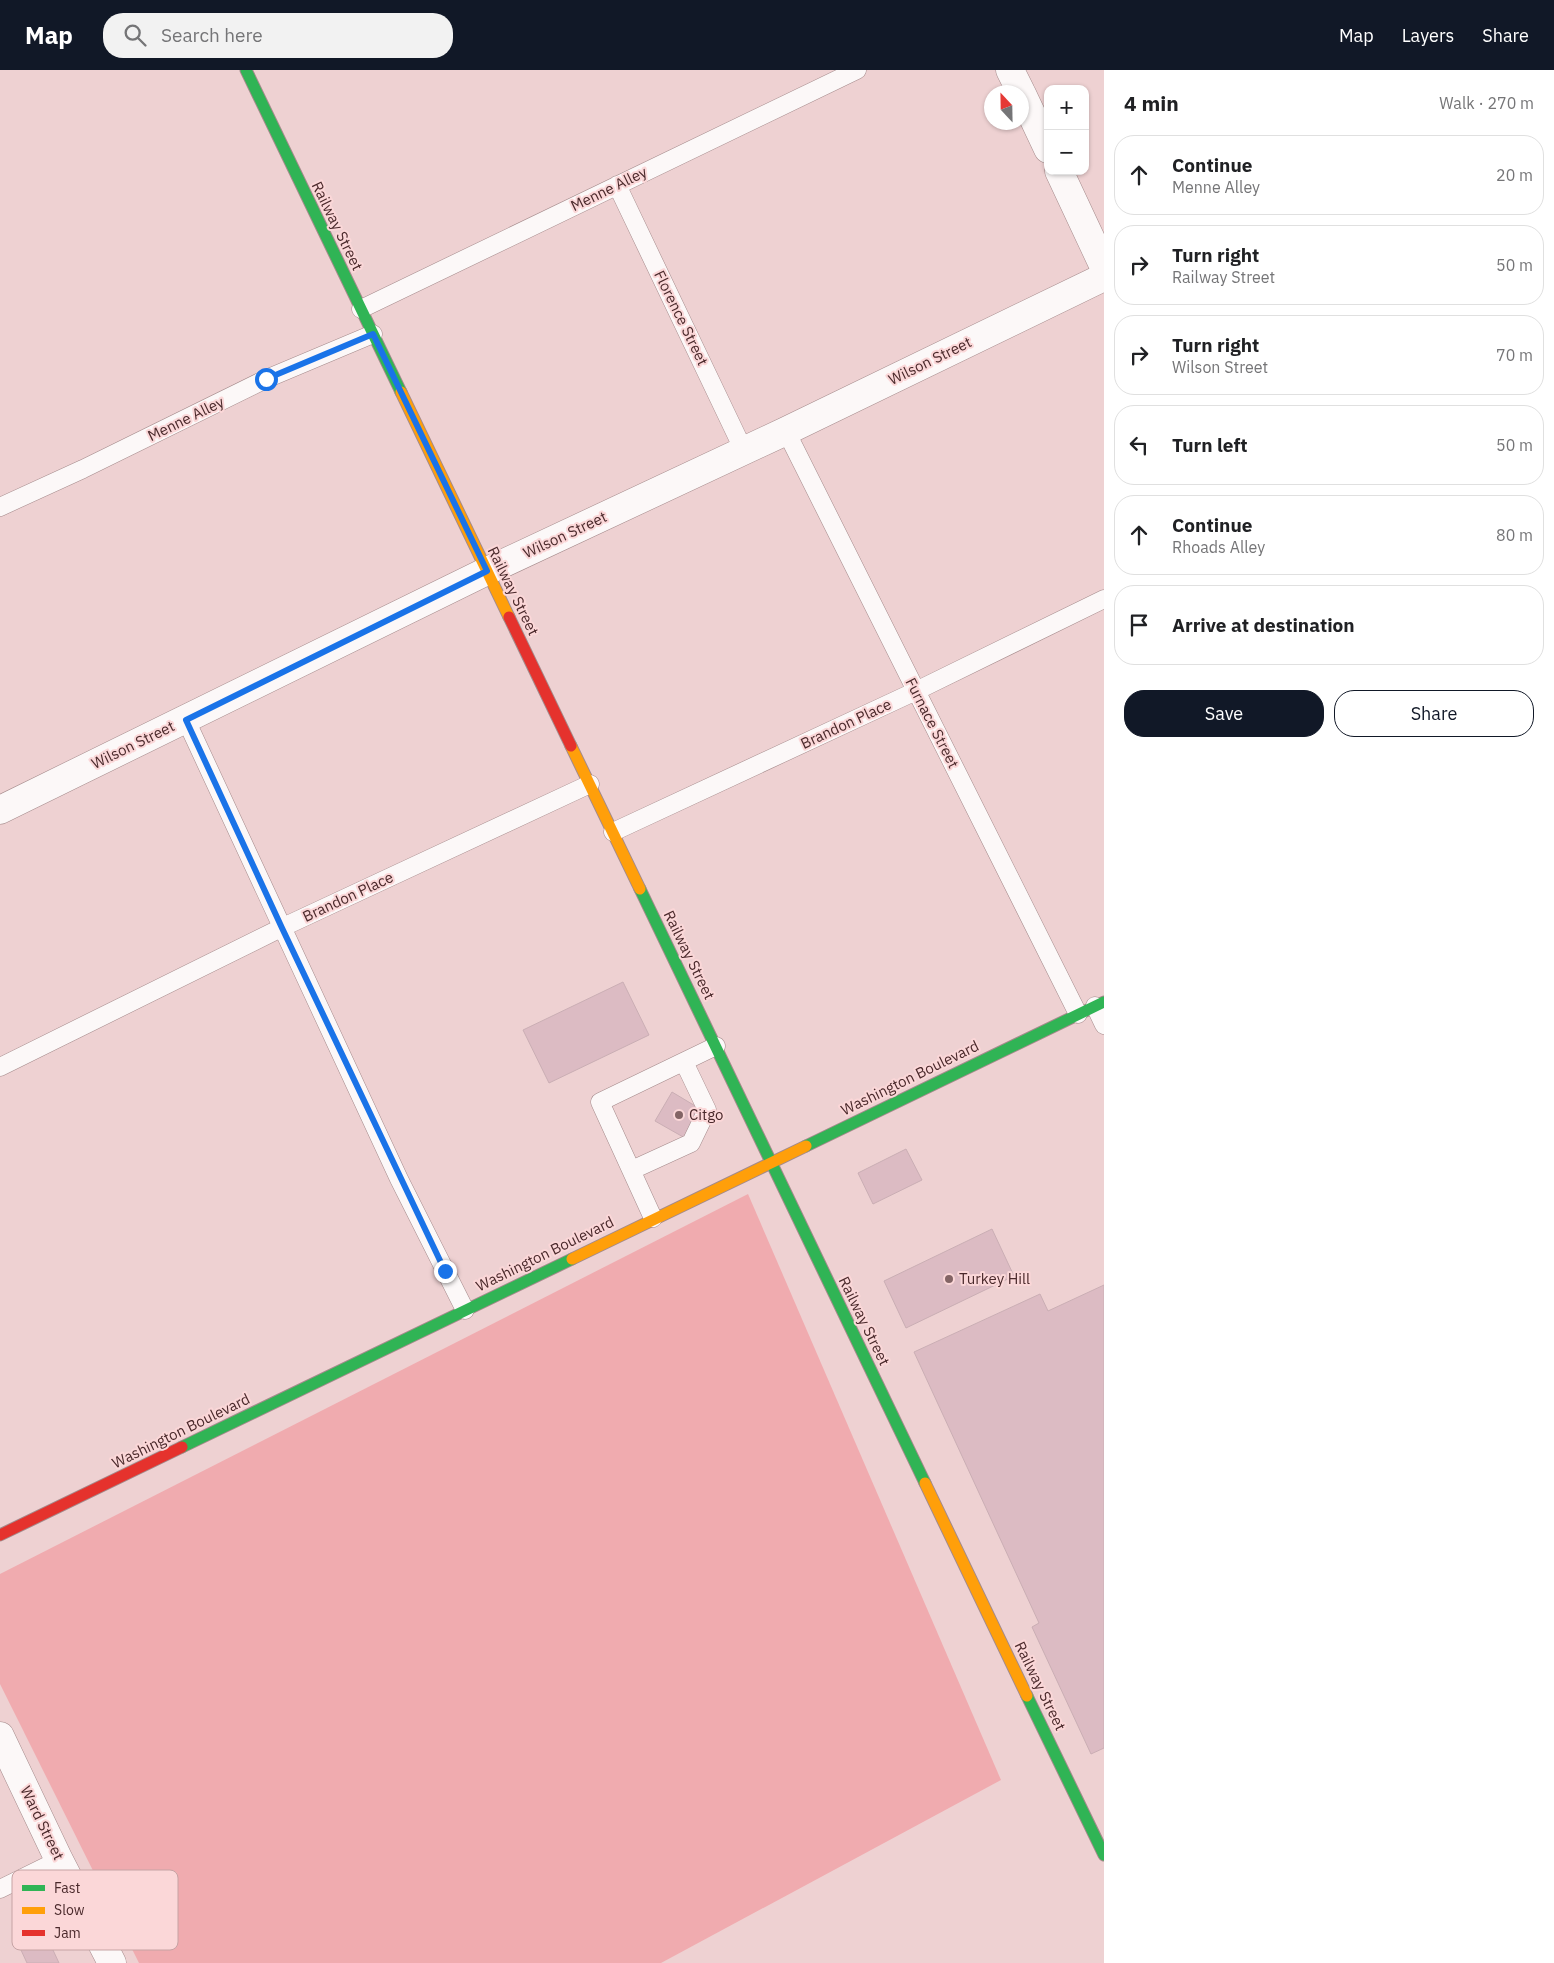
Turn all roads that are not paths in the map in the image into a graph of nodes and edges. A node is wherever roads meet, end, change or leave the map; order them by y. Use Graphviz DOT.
graph roads {
  1 [pos="246,70"];
  2 [pos="857,70"];
  3 [pos="1010,70"];
  4 [pos="1017,85"];
  5 [pos="1029,110"];
  6 [pos="1044,141"];
  7 [pos="1060,175"];
  8 [pos="617,185"];
  9 [pos="1104,267"];
  10 [pos="1104,278"];
  11 [pos="361,309"];
  12 [pos="373,334"];
  13 [pos="786,431"];
  14 [pos="744,451"];
  15 [pos="0,507"];
  16 [pos="487,571"];
  17 [pos="1104,599"];
  18 [pos="916,691"];
  19 [pos="186,720"];
  20 [pos="590,784"];
  21 [pos="0,810"];
  22 [pos="613,832"];
  23 [pos="282,928"];
  24 [pos="1099,1004"];
  25 [pos="1078,1014"];
  26 [pos="1104,1025"];
  27 [pos="716,1046"];
  28 [pos="684,1062"];
  29 [pos="0,1067"];
  30 [pos="772,1161"];
  31 [pos="632,1170"];
  32 [pos="653,1218"];
  33 [pos="464,1310"];
  34 [pos="0,1535"];
  35 [pos="0,1736"];
  36 [pos="1100,1834"];
  37 [pos="1104,1855"];
  38 [pos="59,1860"];
  39 [pos="39,1870"];
  40 [pos="64,1870"];
  41 [pos="12,1883"];
  42 [pos="0,1889"];
  43 [pos="105,1950"];
  44 [pos="112,1963"];
  1 -- 11 [label="street, Railway Street"];
  2 -- 8 [label="lane, Menne Alley"];
  3 -- 4 [label="street"];
  5 -- 6 [label="street"];
  7 -- 9 [label="street"];
  8 -- 11 [label="lane, Menne Alley"];
  8 -- 14 [label="lane, Florence Street"];
  10 -- 13 [label="street, Wilson Street"];
  11 -- 12 [label="street, Railway Street"];
  12 -- 15 [label="lane, Menne Alley"];
  12 -- 16 [label="street, Railway Street"];
  13 -- 14 [label="street, Wilson Street"];
  13 -- 18 [label="lane, Furnace Street"];
  14 -- 16 [label="street, Wilson Street"];
  16 -- 19 [label="street, Wilson Street"];
  16 -- 20 [label="street, Railway Street"];
  17 -- 18 [label="lane, Brandon Place"];
  18 -- 22 [label="lane, Brandon Place"];
  18 -- 25 [label="lane, Furnace Street"];
  19 -- 21 [label="street, Wilson Street"];
  19 -- 23 [label="lane"];
  20 -- 22 [label="street, Railway Street"];
  20 -- 23 [label="lane, Brandon Place"];
  22 -- 27 [label="street, Railway Street"];
  23 -- 29 [label="lane, Brandon Place"];
  23 -- 33 [label="lane"];
  24 -- 25 [label="street, Washington Boulevard"];
  24 -- 26 [label="lane"];
  25 -- 30 [label="street, Washington Boulevard"];
  27 -- 28 [label="lane"];
  27 -- 30 [label="street, Railway Street"];
  28 -- 31 [label="lane"];
  28 -- 31 [label="lane"];
  30 -- 32 [label="street, Washington Boulevard"];
  30 -- 36 [label="street, Railway Street"];
  31 -- 32 [label="lane"];
  32 -- 33 [label="street, Washington Boulevard"];
  33 -- 34 [label="street, Washington Boulevard"];
  35 -- 38 [label="street, Ward Street"];
  36 -- 37 [label="street, Railway Street"];
  38 -- 39 [label="lane"];
  38 -- 40 [label="street, Ward Street"];
  41 -- 42 [label="lane"];
  43 -- 44 [label="street, Ward Street"];
}
